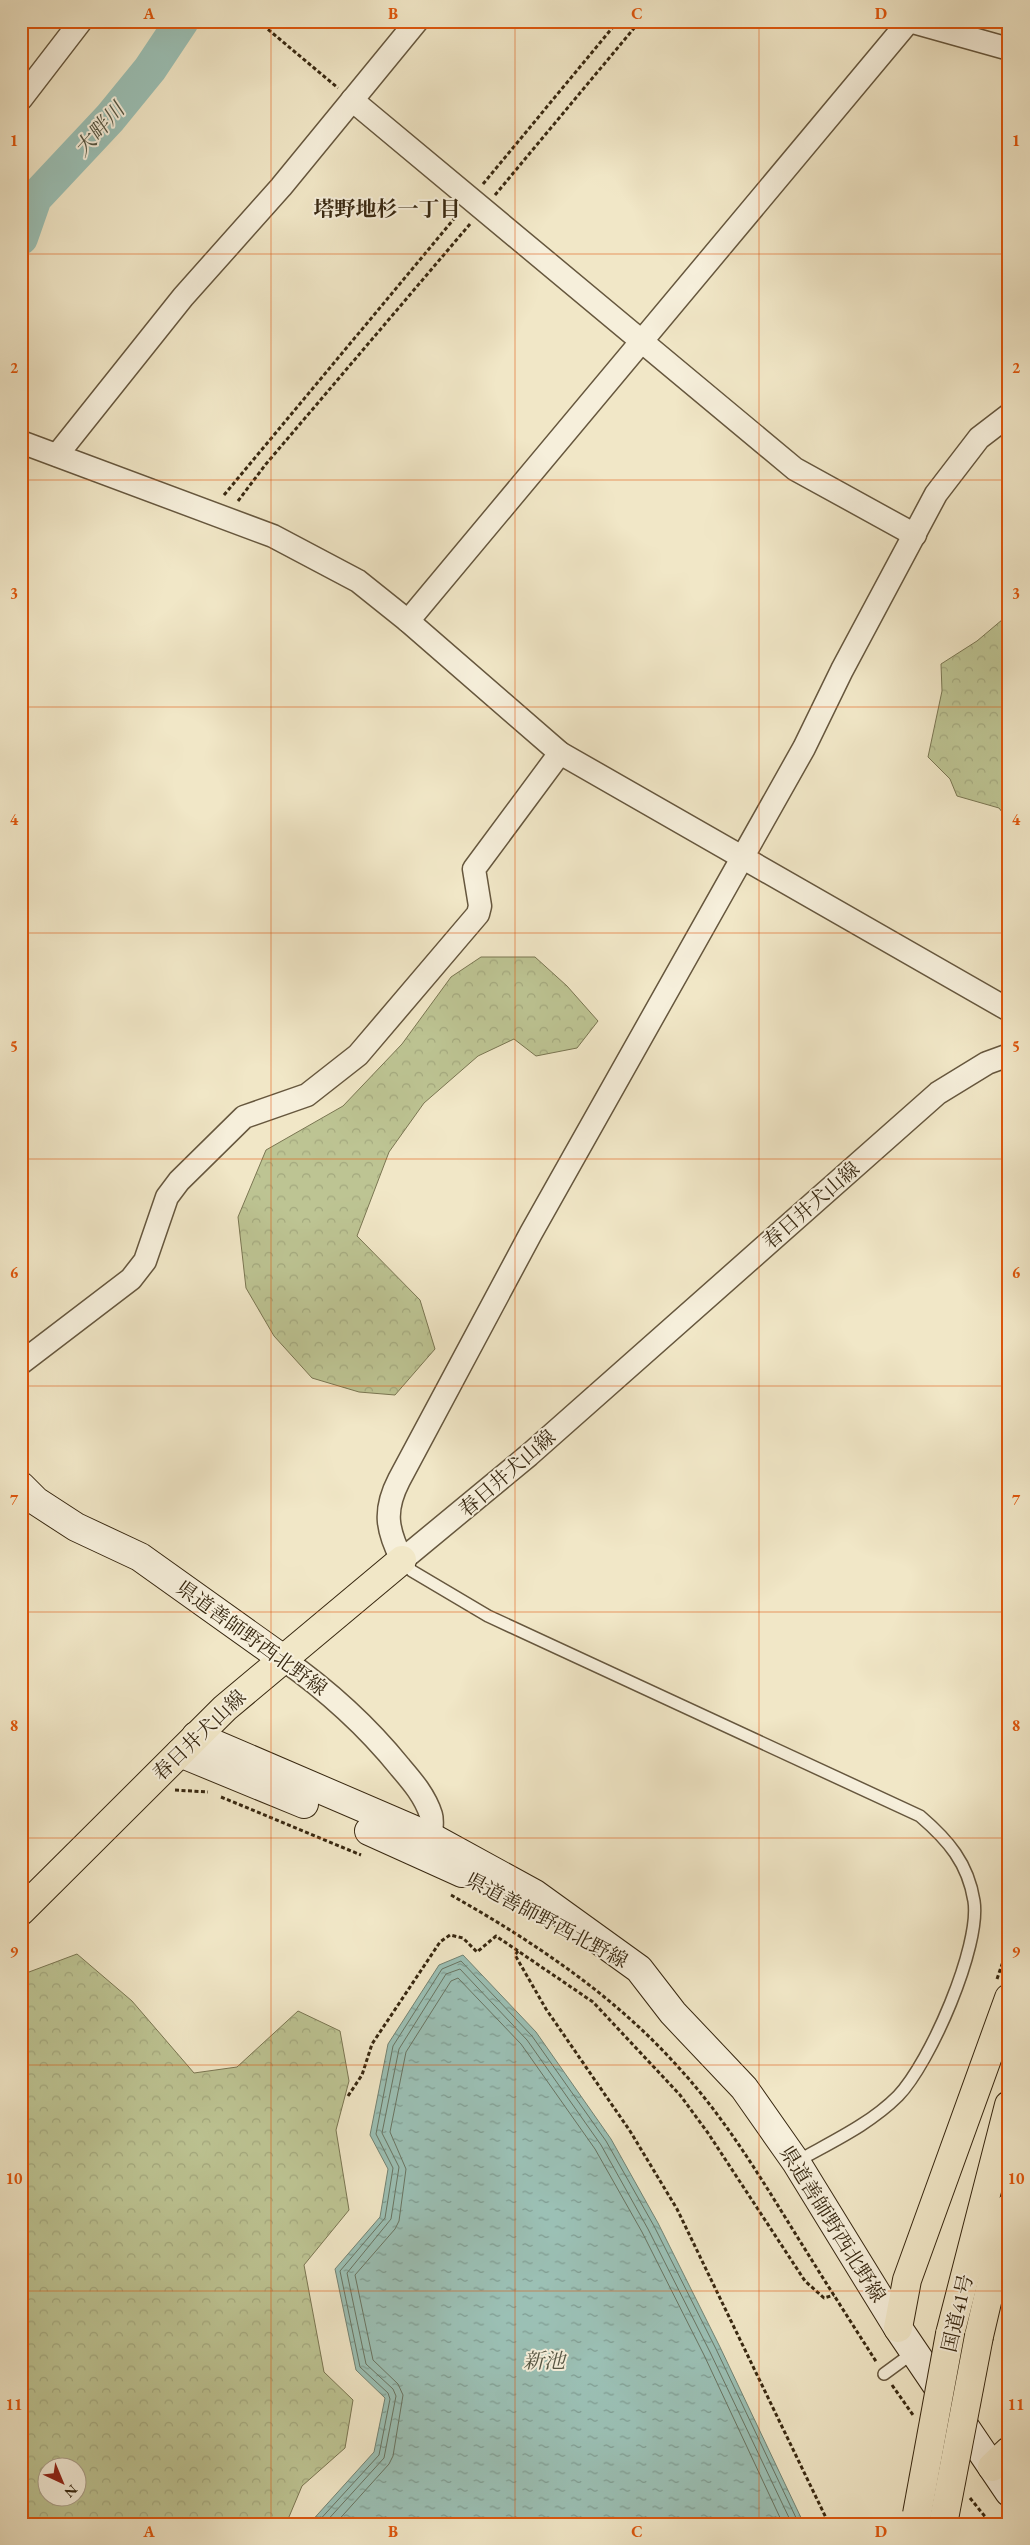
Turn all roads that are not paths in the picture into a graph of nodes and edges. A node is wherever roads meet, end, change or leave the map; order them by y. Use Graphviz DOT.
graph roads {
  1 [pos="81,21"];
  2 [pos="417,21"];
  3 [pos="909,21"];
  4 [pos="1009,49"];
  5 [pos="21,99"];
  6 [pos="352,100"];
  7 [pos="640,342"];
  8 [pos="1009,415"];
  9 [pos="21,442"];
  10 [pos="57,456"];
  11 [pos="915,535"];
  12 [pos="408,621"];
  13 [pos="560,753"];
  14 [pos="742,858"];
  15 [pos="1009,1010"];
  16 [pos="1009,1055"];
  17 [pos="21,1363"];
  18 [pos="21,1486"];
  19 [pos="402,1560"];
  20 [pos="283,1659"];
  21 [pos="188,1744"];
  22 [pos="431,1837"];
  23 [pos="21,1910"];
  24 [pos="639,1969"];
  25 [pos="1009,1998"];
  26 [pos="1009,2105"];
  27 [pos="796,2162"];
  28 [pos="1009,2208"];
  29 [pos="898,2328"];
  30 [pos="914,2352"];
  31 [pos="884,2374"];
  32 [pos="1000,2459"];
  33 [pos="1009,2492"];
  34 [pos="916,2519"];
  35 [pos="943,2524"];
  1 -- 5 [label="street"];
  2 -- 6 [label="street"];
  3 -- 4 [label="street"];
  3 -- 7 [label="street"];
  6 -- 7 [label="street"];
  6 -- 10 [label="street"];
  7 -- 11 [label="street"];
  7 -- 12 [label="street"];
  8 -- 11 [label="street"];
  9 -- 10 [label="street"];
  10 -- 12 [label="street"];
  11 -- 14 [label="street"];
  12 -- 13 [label="street"];
  13 -- 14 [label="street"];
  13 -- 17 [label="street"];
  14 -- 15 [label="street"];
  14 -- 19 [label="street"];
  16 -- 19 [label="street, 春日井犬山線"];
  18 -- 20 [label="main road, 県道善師野西北野線"];
  19 -- 20 [label="main road, 春日井犬山線"];
  19 -- 27 [label="lane"];
  20 -- 21 [label="main road, 春日井犬山線"];
  20 -- 22 [label="street, 県道善師野西北野線"];
  21 -- 22 [label="main road, 県道善師野西北野線"];
  21 -- 23 [label="main road, 春日井犬山線"];
  21 -- 24 [label="main road, 県道善師野西北野線"];
  22 -- 24 [label="main road, 県道善師野西北野線"];
  24 -- 27 [label="main road, 県道善師野西北野線"];
  25 -- 29 [label="main road"];
  26 -- 34 [label="main road, 国道41号, bridge"];
  27 -- 29 [label="main road, 県道善師野西北野線"];
  28 -- 35 [label="main road, 国道41号, bridge"];
  29 -- 30 [label="main road, 県道善師野西北野線"];
  30 -- 31 [label="lane"];
  30 -- 32 [label="main road, 県道善師野西北野線"];
  32 -- 33 [label="main road, 県道善師野西北野線"];
}
